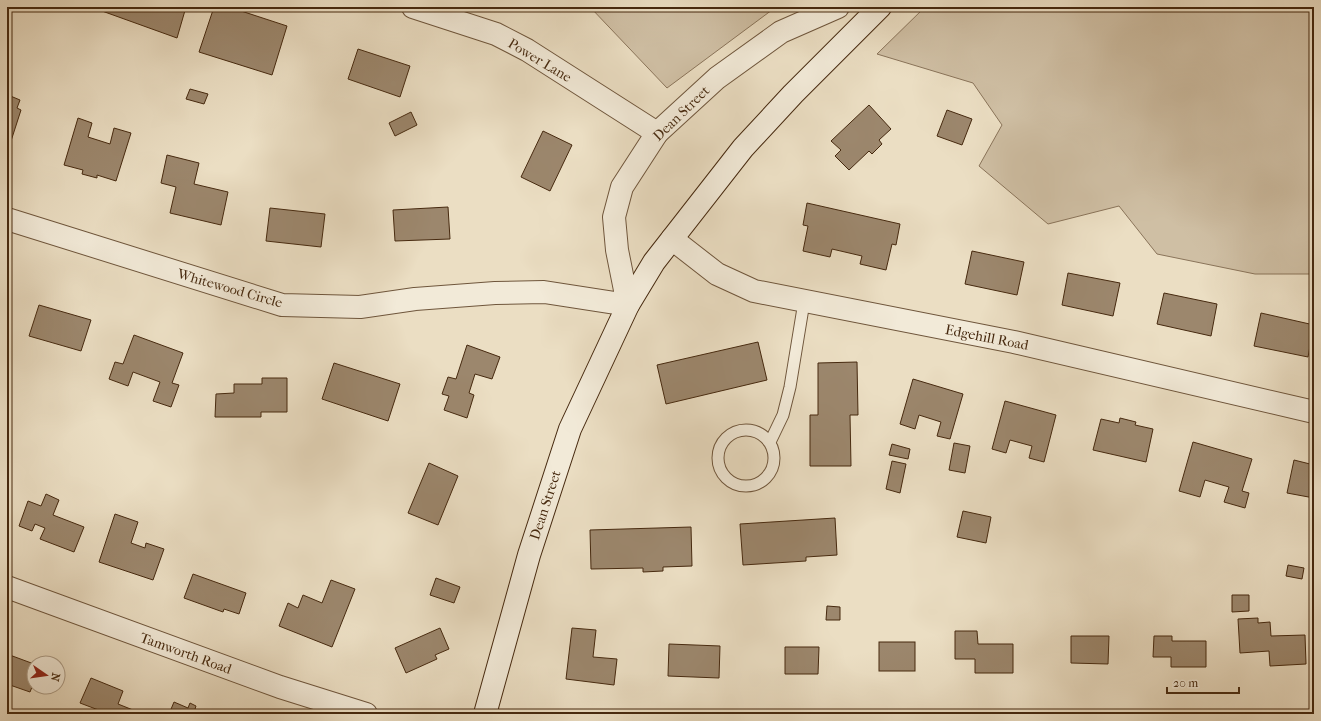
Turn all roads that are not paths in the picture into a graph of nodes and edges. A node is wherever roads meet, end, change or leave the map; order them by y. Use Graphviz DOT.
graph roads {
  1 [pos="413,7"];
  2 [pos="838,7"];
  3 [pos="880,7"];
  4 [pos="657,133"];
  5 [pos="7,219"];
  6 [pos="672,239"];
  7 [pos="804,302"];
  8 [pos="628,305"];
  9 [pos="1314,412"];
  10 [pos="770,442"];
  11 [pos="7,587"];
  12 [pos="366,714"];
  13 [pos="485,714"];
  1 -- 4 [label="street, Power Lane"];
  2 -- 4 [label="street, Dean Street"];
  3 -- 6 [label="street, Dean Street"];
  4 -- 8 [label="street, Dean Street"];
  5 -- 8 [label="street, Whitewood Circle"];
  6 -- 7 [label="street, Edgehill Road"];
  6 -- 8 [label="street, Dean Street"];
  7 -- 9 [label="street, Edgehill Road"];
  7 -- 10 [label="lane"];
  8 -- 13 [label="street, Dean Street"];
  10 -- 10 [label="lane"];
  11 -- 12 [label="street, Tamworth Road"];
}
